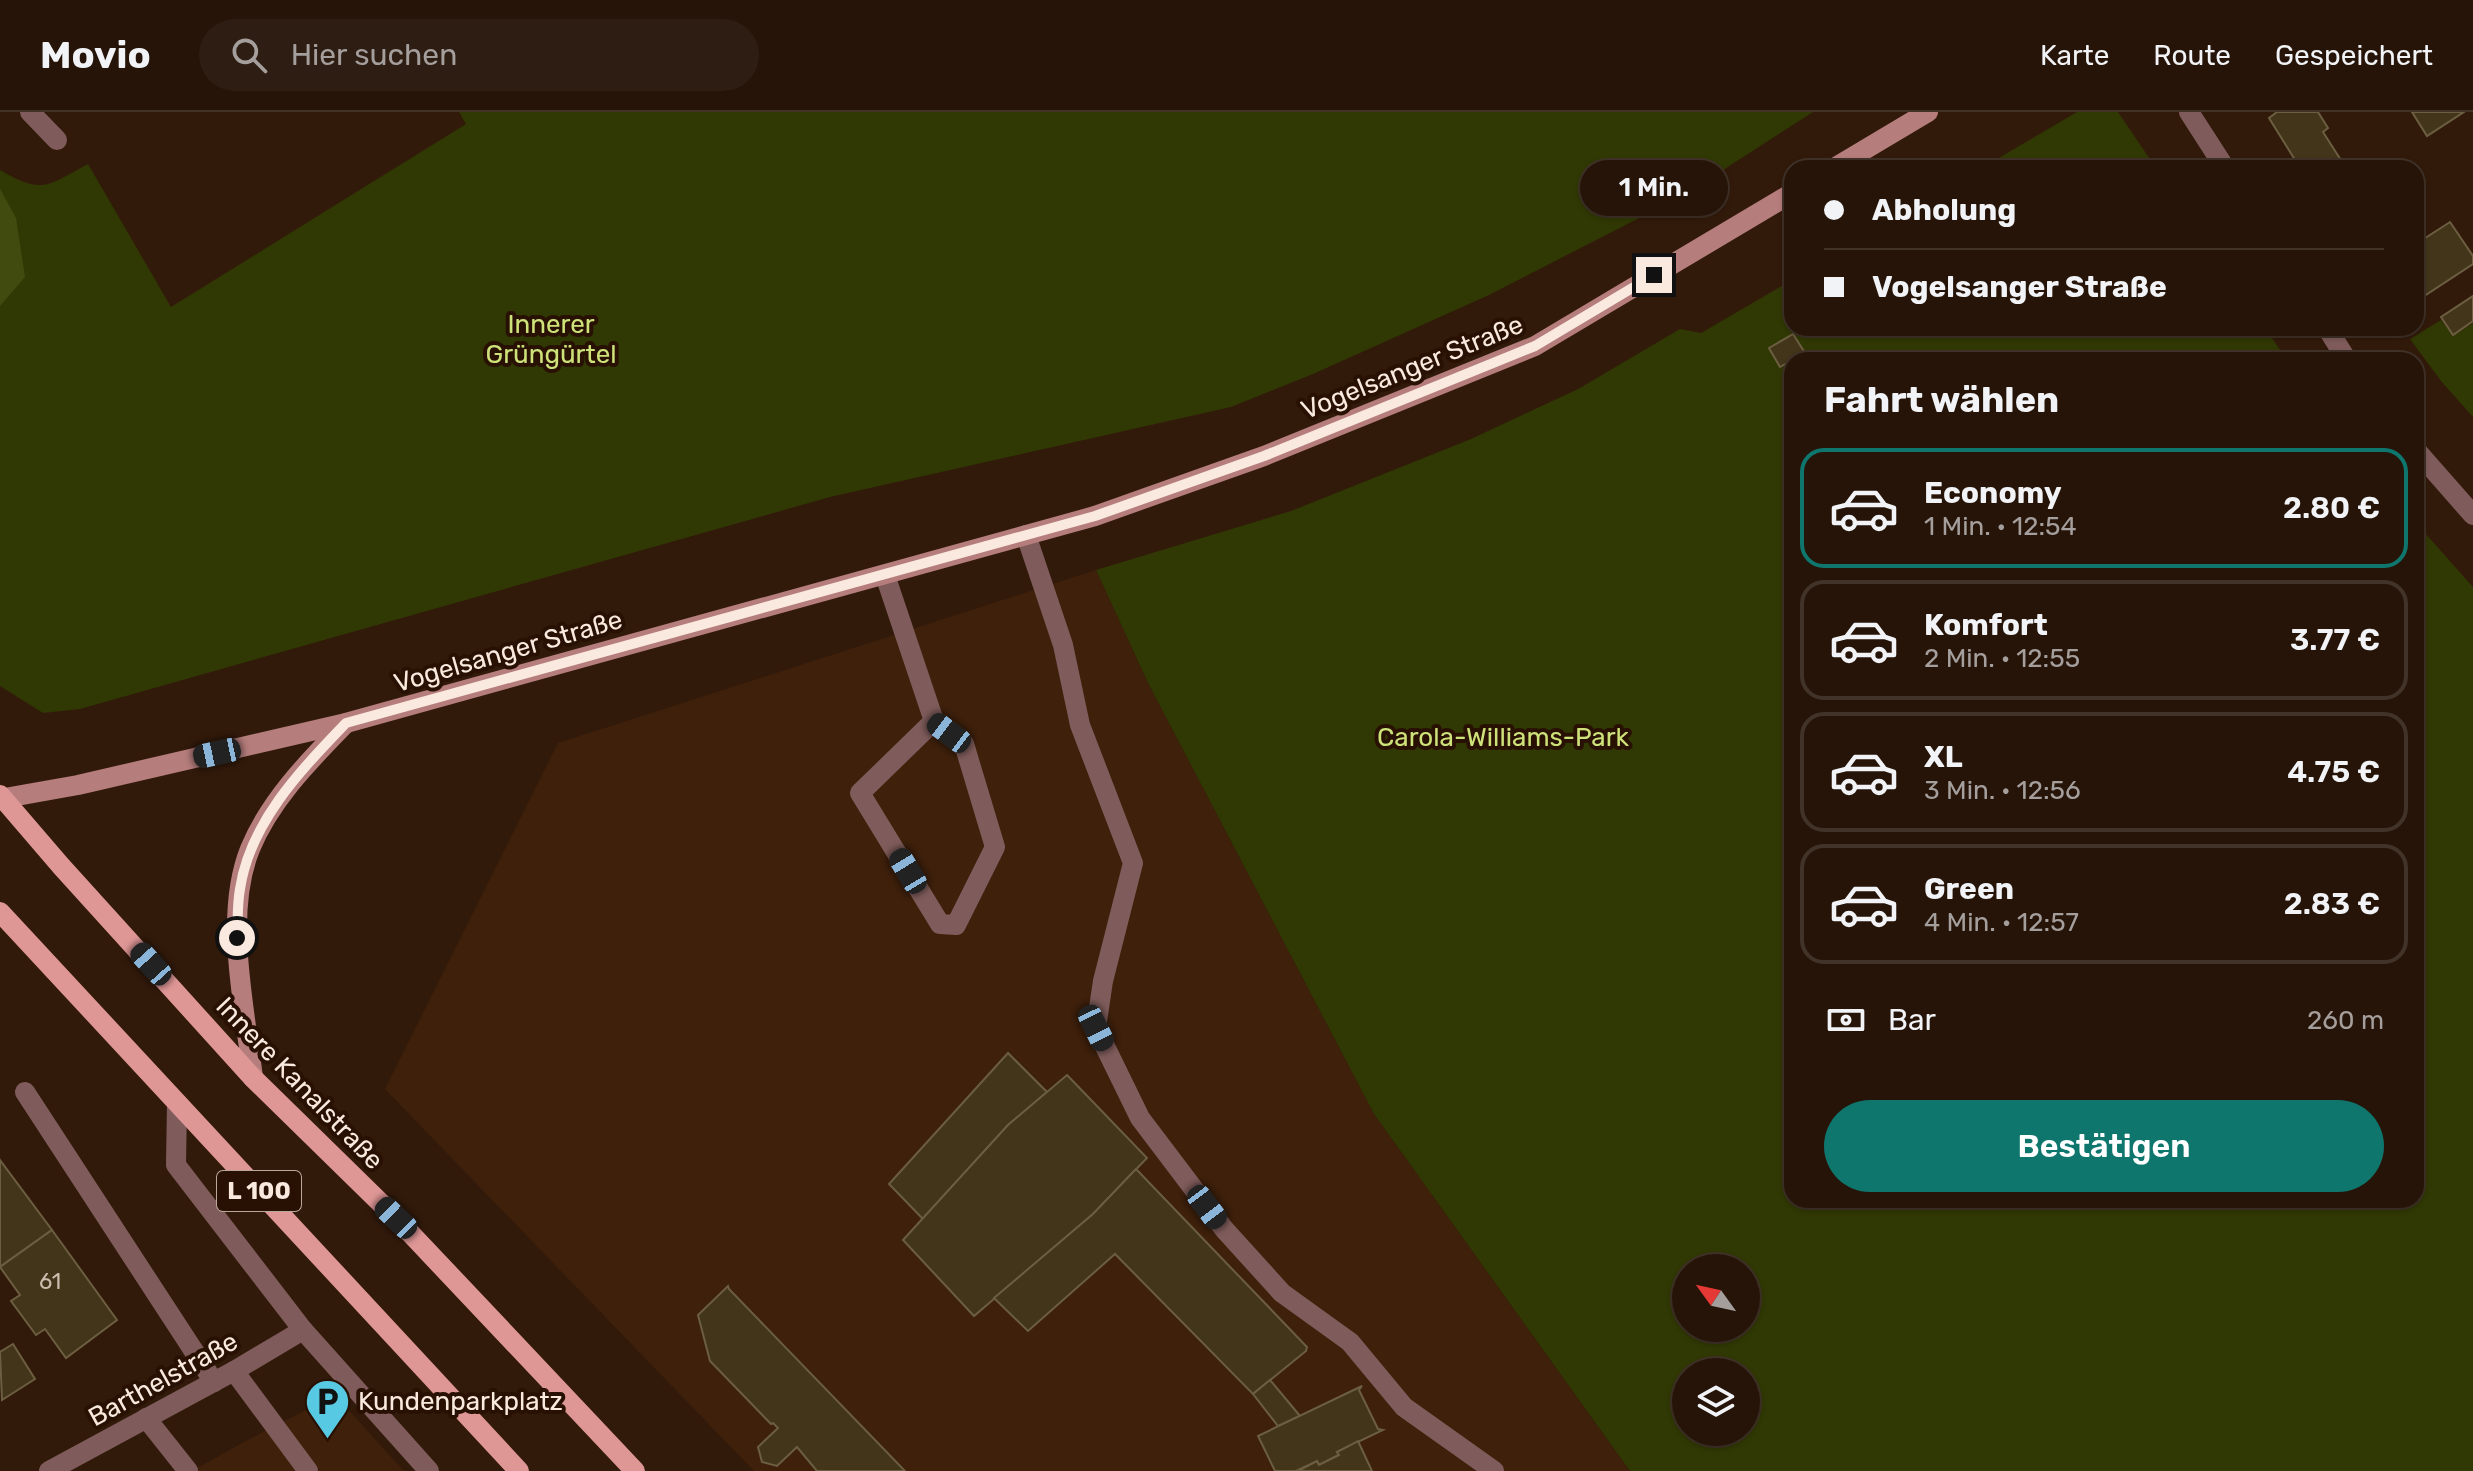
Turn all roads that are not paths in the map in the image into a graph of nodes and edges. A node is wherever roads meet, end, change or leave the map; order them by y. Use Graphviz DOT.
graph roads {
  1 [pos="30,112"];
  2 [pos="1928,112"];
  3 [pos="2189,112"];
  4 [pos="57,140"];
  5 [pos="1847,160"];
  6 [pos="2220,160"];
  7 [pos="1784,198"];
  8 [pos="2424,459"];
  9 [pos="2473,515"];
  10 [pos="1026,535"];
  11 [pos="885,575"];
  12 [pos="934,721"];
  13 [pos="346,723"];
  14 [pos="1,797"];
  15 [pos="0,912"];
  16 [pos="253,1078"];
  17 [pos="25,1092"];
  18 [pos="177,1103"];
  19 [pos="303,1330"];
  20 [pos="234,1371"];
  21 [pos="214,1382"];
  22 [pos="146,1418"];
  23 [pos="49,1471"];
  24 [pos="188,1471"];
  25 [pos="308,1471"];
  26 [pos="429,1471"];
  27 [pos="519,1471"];
  28 [pos="635,1471"];
  29 [pos="1494,1471"];
  1 -- 4 [label="street"];
  2 -- 5 [label="main road"];
  3 -- 6 [label="street"];
  7 -- 10 [label="main road, Vogelsanger Straße"];
  8 -- 9 [label="street"];
  10 -- 11 [label="main road, Vogelsanger Straße"];
  10 -- 29 [label="street"];
  11 -- 12 [label="street"];
  11 -- 13 [label="main road, Vogelsanger Straße"];
  12 -- 12 [label="street"];
  13 -- 14 [label="main road, Vogelsanger Straße"];
  13 -- 16 [label="main road"];
  14 -- 16 [label="main road, Innere Kanalstraße / L 100"];
  15 -- 18 [label="main road, L 100"];
  16 -- 28 [label="main road, Innere Kanalstraße / L 100"];
  17 -- 21 [label="street"];
  18 -- 19 [label="street"];
  18 -- 27 [label="main road, L 100"];
  19 -- 20 [label="street, Barthelstraße"];
  19 -- 26 [label="street"];
  20 -- 21 [label="street, Barthelstraße"];
  20 -- 25 [label="street"];
  21 -- 22 [label="street, Barthelstraße"];
  22 -- 23 [label="street, Barthelstraße"];
  22 -- 24 [label="street"];
}
